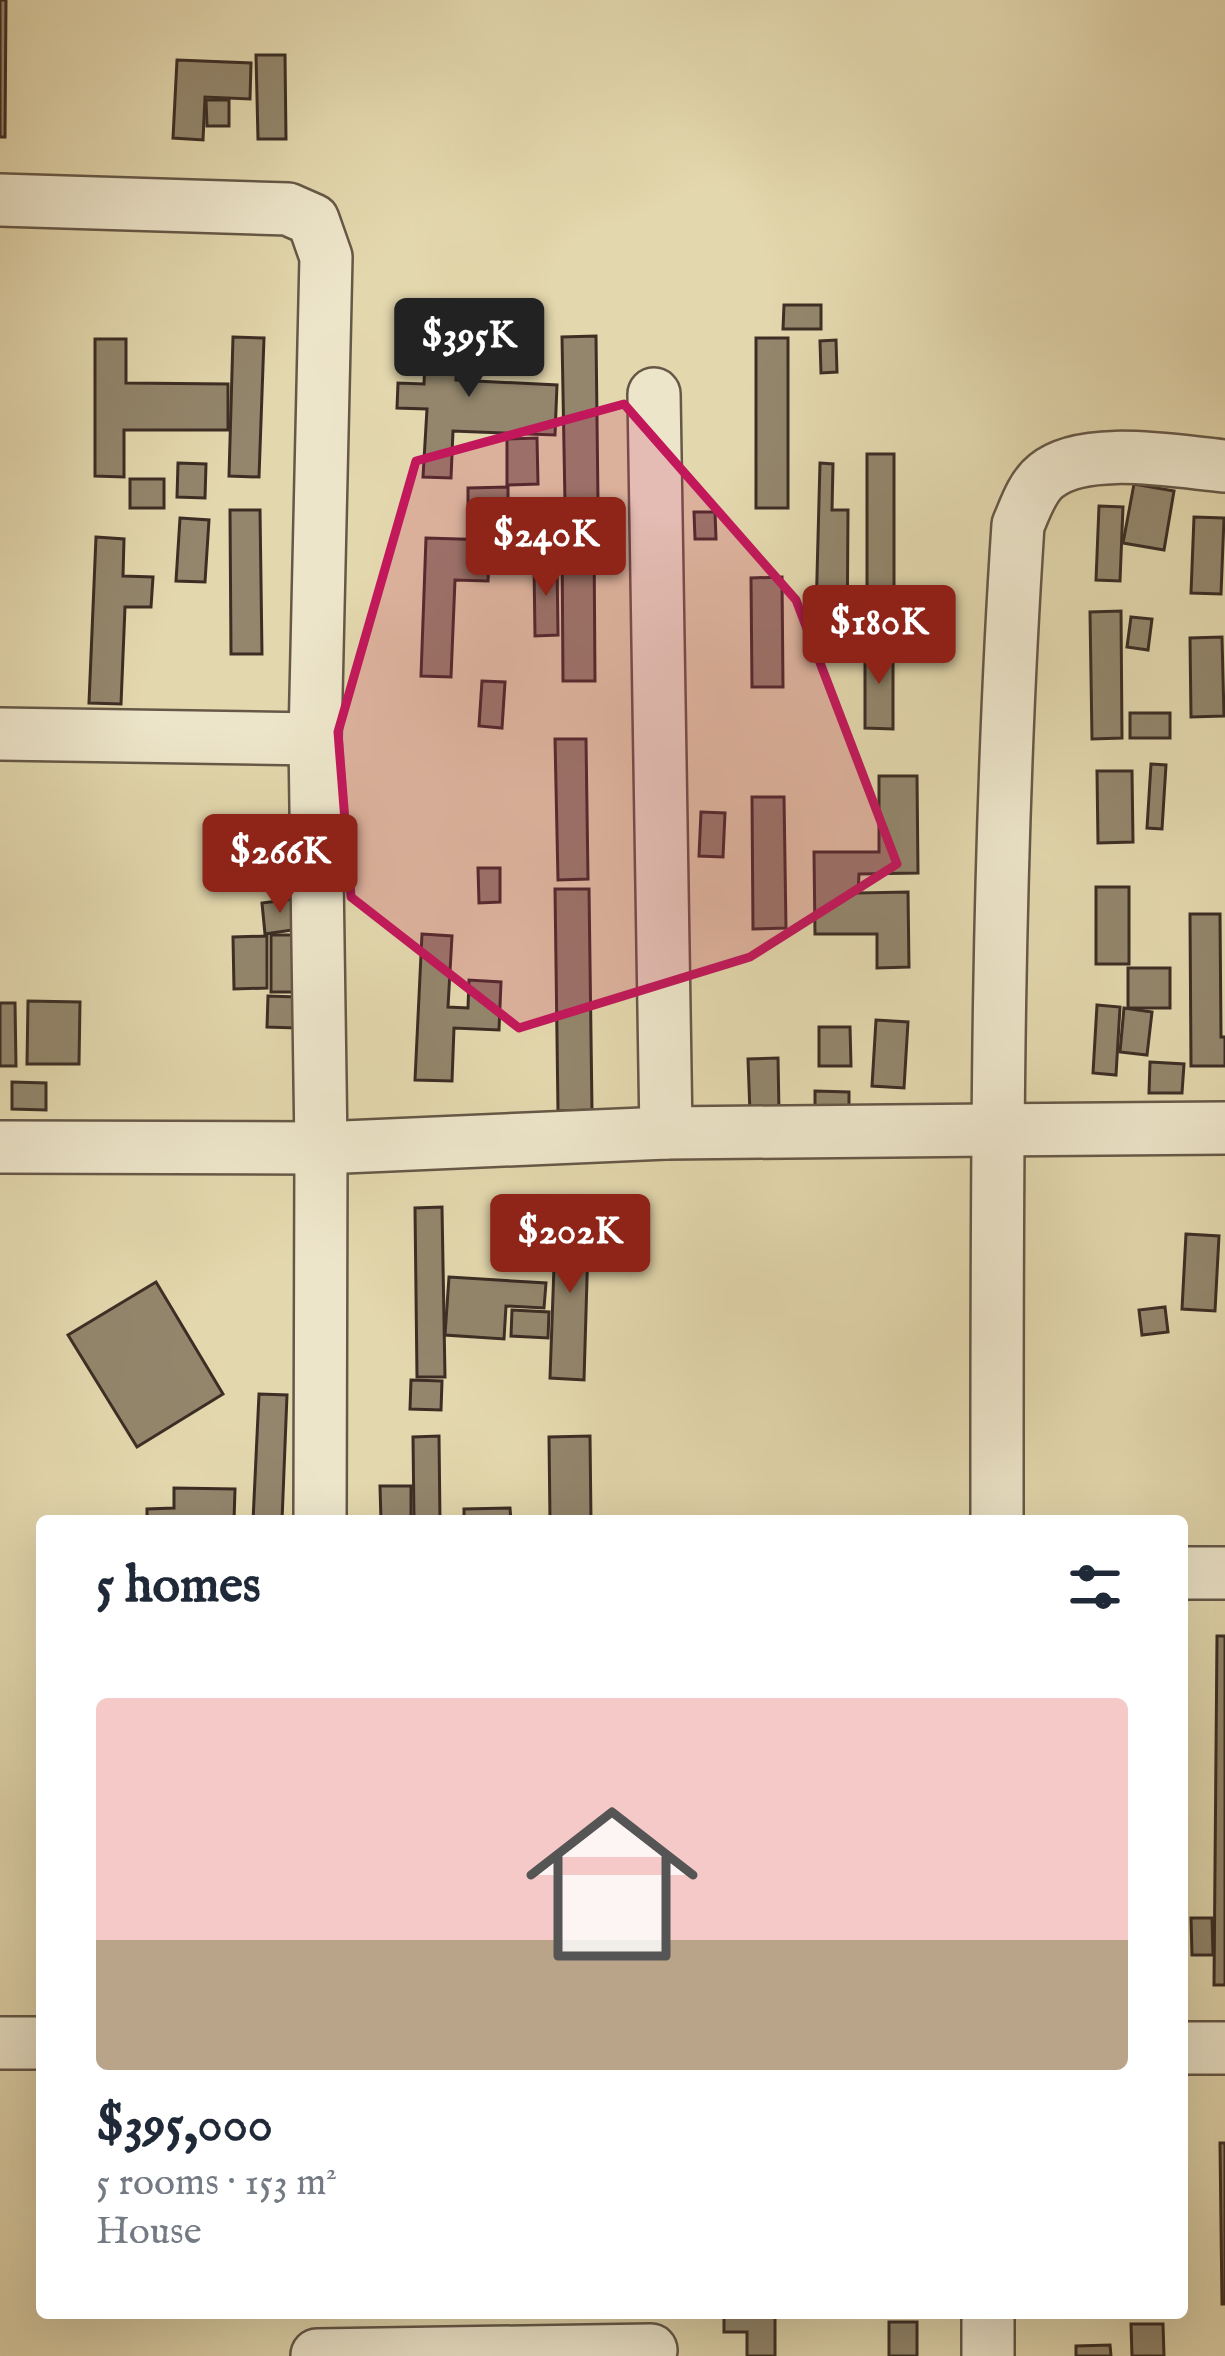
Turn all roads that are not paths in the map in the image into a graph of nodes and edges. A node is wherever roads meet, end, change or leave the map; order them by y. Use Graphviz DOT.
graph roads {
  1 [pos="0,200"];
  2 [pos="654,394"];
  3 [pos="1225,466"];
  4 [pos="0,734"];
  5 [pos="315,739"];
  6 [pos="1225,1128"];
  7 [pos="998,1131"];
  8 [pos="667,1133"];
  9 [pos="0,1147"];
  10 [pos="321,1148"];
  11 [pos="320,1515"];
  12 [pos="998,1515"];
  13 [pos="1188,1573"];
  14 [pos="1225,1574"];
  15 [pos="0,2043"];
  16 [pos="36,2043"];
  17 [pos="1188,2048"];
  18 [pos="1225,2048"];
  19 [pos="317,2319"];
  20 [pos="988,2319"];
  21 [pos="652,2340"];
  22 [pos="317,2355"];
  23 [pos="988,2356"];
  1 -- 5 [label="street"];
  2 -- 8 [label="street"];
  3 -- 7 [label="street"];
  4 -- 5 [label="street"];
  5 -- 10 [label="street"];
  6 -- 7 [label="street"];
  7 -- 8 [label="street"];
  7 -- 12 [label="street"];
  8 -- 10 [label="street"];
  9 -- 10 [label="street"];
  10 -- 11 [label="street"];
  13 -- 14 [label="street"];
  15 -- 16 [label="street"];
  17 -- 18 [label="street"];
  19 -- 22 [label="street"];
  20 -- 23 [label="street"];
  21 -- 22 [label="street"];
}
